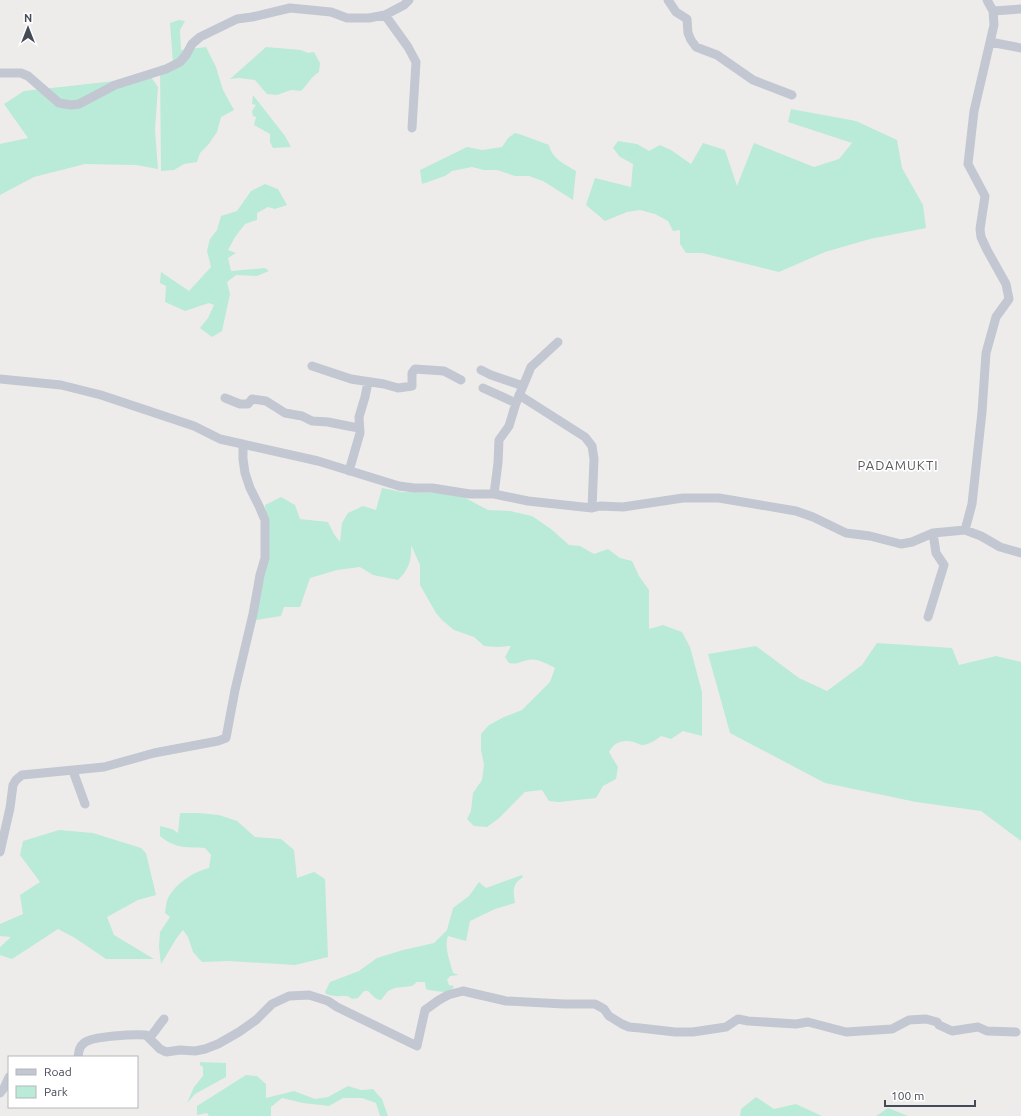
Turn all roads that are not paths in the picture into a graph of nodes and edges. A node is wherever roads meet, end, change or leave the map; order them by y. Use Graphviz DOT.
graph roads {
  1 [pos="409,0"];
  2 [pos="668,0"];
  3 [pos="987,0"];
  4 [pos="1021,9"];
  5 [pos="993,11"];
  6 [pos="386,15"];
  7 [pos="990,42"];
  8 [pos="1021,48"];
  9 [pos="0,73"];
  10 [pos="792,95"];
  11 [pos="412,128"];
  12 [pos="558,342"];
  13 [pos="312,366"];
  14 [pos="481,370"];
  15 [pos="0,379"];
  16 [pos="461,380"];
  17 [pos="368,382"];
  18 [pos="483,388"];
  19 [pos="519,394"];
  20 [pos="225,398"];
  21 [pos="360,428"];
  22 [pos="243,444"];
  23 [pos="349,471"];
  24 [pos="494,494"];
  25 [pos="592,508"];
  26 [pos="965,530"];
  27 [pos="933,533"];
  28 [pos="1021,553"];
  29 [pos="928,617"];
  30 [pos="73,771"];
  31 [pos="85,804"];
  32 [pos="0,852"];
  33 [pos="164,1019"];
  34 [pos="1016,1032"];
  35 [pos="150,1038"];
  36 [pos="78,1056"];
  37 [pos="8,1079"];
  38 [pos="0,1093"];
  1 -- 6 [label="street"];
  2 -- 10 [label="street"];
  3 -- 5 [label="street"];
  4 -- 5 [label="street"];
  5 -- 7 [label="street"];
  6 -- 9 [label="street"];
  6 -- 11 [label="street"];
  7 -- 8 [label="street"];
  7 -- 26 [label="street"];
  12 -- 19 [label="street"];
  13 -- 17 [label="street"];
  14 -- 19 [label="street"];
  15 -- 22 [label="street"];
  16 -- 17 [label="street"];
  17 -- 21 [label="street"];
  18 -- 19 [label="street"];
  19 -- 24 [label="street"];
  19 -- 25 [label="street"];
  20 -- 21 [label="street"];
  21 -- 23 [label="street"];
  22 -- 23 [label="street"];
  22 -- 30 [label="street"];
  23 -- 24 [label="street"];
  24 -- 25 [label="street"];
  25 -- 27 [label="street"];
  26 -- 27 [label="street"];
  26 -- 28 [label="street"];
  27 -- 29 [label="street"];
  30 -- 31 [label="street"];
  30 -- 32 [label="street"];
  33 -- 35 [label="street"];
  34 -- 35 [label="street"];
  35 -- 36 [label="street"];
  37 -- 38 [label="street"];
}
